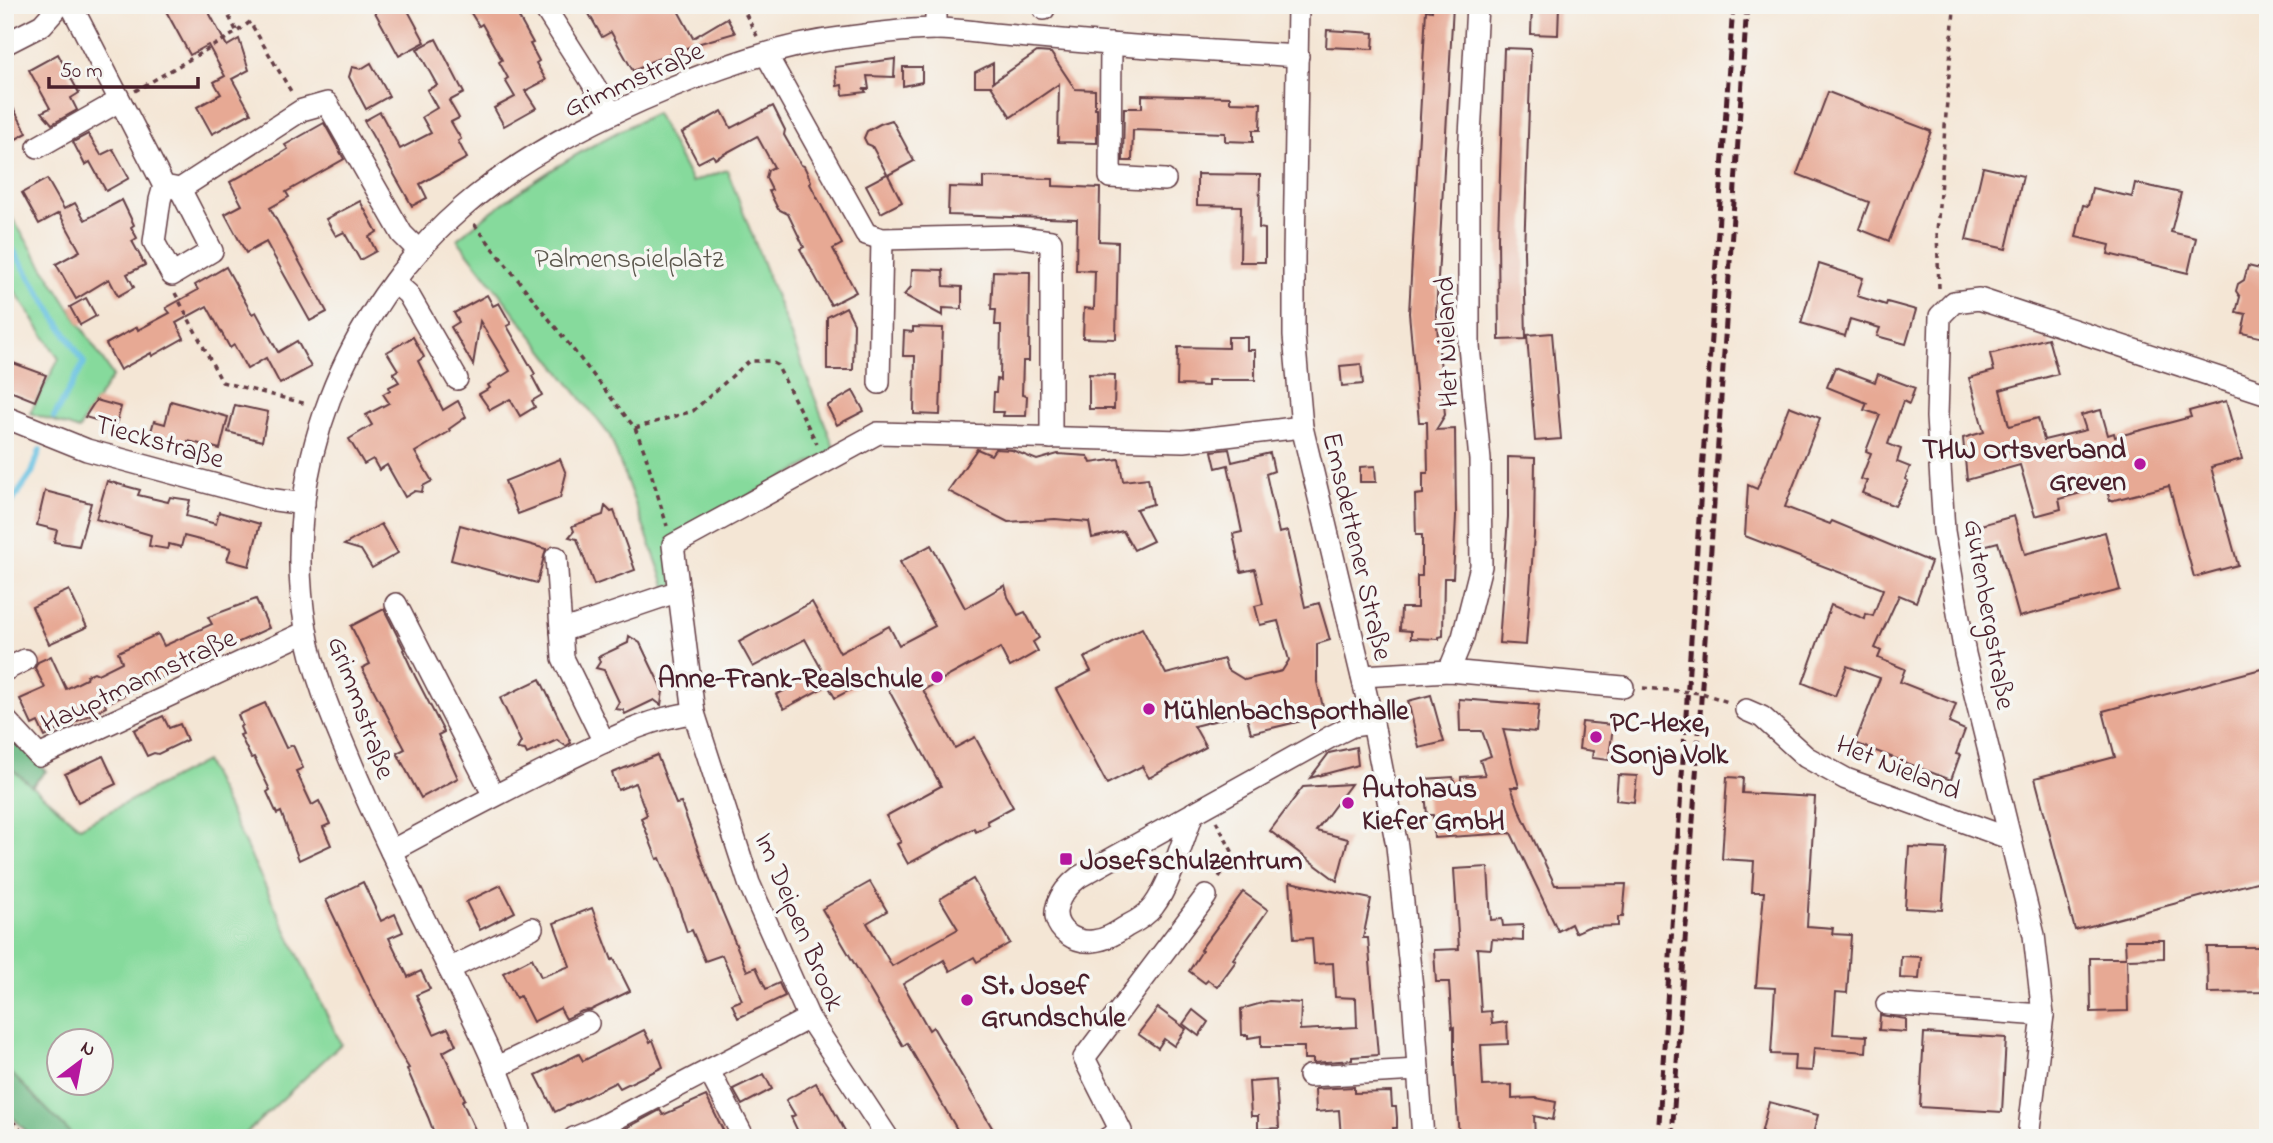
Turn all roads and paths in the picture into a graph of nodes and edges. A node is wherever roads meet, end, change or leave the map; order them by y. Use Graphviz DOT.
graph roads {
  1 [pos="60,5"];
  2 [pos="71,5"];
  3 [pos="223,5"];
  4 [pos="543,5"];
  5 [pos="741,5"];
  6 [pos="936,5"];
  7 [pos="1298,5"];
  8 [pos="1477,5"];
  9 [pos="1951,5"];
  10 [pos="936,29"];
  11 [pos="237,32"];
  12 [pos="5,44"];
  13 [pos="1111,44"];
  14 [pos="766,54"];
  15 [pos="1298,56"];
  16 [pos="119,101"];
  17 [pos="302,110"];
  18 [pos="611,112"];
  19 [pos="38,147"];
  20 [pos="1165,180"];
  21 [pos="172,188"];
  22 [pos="461,209"];
  23 [pos="882,239"];
  24 [pos="419,251"];
  25 [pos="172,275"];
  26 [pos="394,282"];
  27 [pos="1940,316"];
  28 [pos="457,379"];
  29 [pos="879,383"];
  30 [pos="2268,394"];
  31 [pos="325,409"];
  32 [pos="5,417"];
  33 [pos="1302,427"];
  34 [pos="635,428"];
  35 [pos="1051,438"];
  36 [pos="826,461"];
  37 [pos="304,504"];
  38 [pos="673,545"];
  39 [pos="556,557"];
  40 [pos="679,591"];
  41 [pos="396,604"];
  42 [pos="561,631"];
  43 [pos="306,632"];
  44 [pos="25,660"];
  45 [pos="5,670"];
  46 [pos="1449,671"];
  47 [pos="1362,676"];
  48 [pos="1623,687"];
  49 [pos="1746,710"];
  50 [pos="694,713"];
  51 [pos="5,719"];
  52 [pos="1373,723"];
  53 [pos="604,742"];
  54 [pos="494,796"];
  55 [pos="1200,809"];
  56 [pos="2011,839"];
  57 [pos="391,851"];
  58 [pos="1206,896"];
  59 [pos="533,928"];
  60 [pos="449,969"];
  61 [pos="1887,1004"];
  62 [pos="2043,1015"];
  63 [pos="809,1018"];
  64 [pos="588,1023"];
  65 [pos="495,1068"];
  66 [pos="1419,1070"];
  67 [pos="709,1071"];
  68 [pos="1309,1076"];
  69 [pos="5,1114"];
  70 [pos="29,1138"];
  71 [pos="521,1138"];
  72 [pos="574,1138"];
  73 [pos="744,1138"];
  74 [pos="888,1138"];
  75 [pos="1108,1138"];
  76 [pos="1423,1138"];
  77 [pos="2028,1138"];
  1 -- 12 [label="street"];
  2 -- 16 [label="street"];
  3 -- 11 [label="path"];
  4 -- 18 [label="street"];
  5 -- 14 [label="path"];
  6 -- 10 [label="street"];
  7 -- 15 [label="street, Emsdettener Straße"];
  8 -- 46 [label="street, Het Nieland"];
  9 -- 27 [label="path"];
  10 -- 13 [label="street, Grimmstraße"];
  10 -- 14 [label="street, Grimmstraße"];
  11 -- 16 [label="path"];
  11 -- 17 [label="path"];
  13 -- 15 [label="street, Grimmstraße"];
  13 -- 20 [label="street"];
  14 -- 18 [label="street, Grimmstraße"];
  14 -- 23 [label="street"];
  15 -- 33 [label="street, Emsdettener Straße"];
  16 -- 19 [label="street"];
  16 -- 21 [label="street"];
  17 -- 21 [label="street"];
  17 -- 24 [label="street"];
  18 -- 22 [label="street, Grimmstraße"];
  21 -- 25 [label="street"];
  21 -- 25 [label="street"];
  22 -- 24 [label="street, Grimmstraße"];
  22 -- 34 [label="path"];
  23 -- 29 [label="street"];
  23 -- 35 [label="street"];
  24 -- 26 [label="street, Grimmstraße"];
  25 -- 31 [label="path"];
  26 -- 28 [label="street"];
  26 -- 31 [label="street, Grimmstraße"];
  27 -- 30 [label="street"];
  27 -- 56 [label="street, Gutenbergstraße"];
  31 -- 37 [label="street, Grimmstraße"];
  32 -- 37 [label="street, Tieckstraße"];
  33 -- 35 [label="street"];
  33 -- 47 [label="street, Emsdettener Straße"];
  34 -- 36 [label="path"];
  34 -- 38 [label="path"];
  35 -- 36 [label="street"];
  36 -- 38 [label="street"];
  37 -- 43 [label="street, Grimmstraße"];
  38 -- 40 [label="street, Im Deipen Brook"];
  39 -- 42 [label="street"];
  40 -- 42 [label="street"];
  40 -- 50 [label="street, Im Deipen Brook"];
  41 -- 54 [label="street"];
  42 -- 53 [label="street"];
  43 -- 51 [label="street, Hauptmannstraße"];
  43 -- 57 [label="street, Grimmstraße"];
  44 -- 45 [label="street"];
  46 -- 47 [label="street"];
  46 -- 48 [label="street"];
  47 -- 52 [label="street, Emsdettener Straße"];
  48 -- 49 [label="path"];
  49 -- 56 [label="street, Het Nieland"];
  50 -- 53 [label="street"];
  50 -- 63 [label="street, Im Deipen Brook"];
  52 -- 55 [label="street"];
  52 -- 66 [label="street, Emsdettener Straße"];
  53 -- 54 [label="street"];
  54 -- 57 [label="street"];
  55 -- 55 [label="street"];
  55 -- 58 [label="path"];
  56 -- 62 [label="street, Gutenbergstraße"];
  57 -- 60 [label="street, Grimmstraße"];
  58 -- 75 [label="street"];
  59 -- 60 [label="street"];
  60 -- 65 [label="street, Grimmstraße"];
  61 -- 62 [label="street"];
  62 -- 77 [label="street, Gutenbergstraße"];
  63 -- 67 [label="street"];
  63 -- 74 [label="street, Im Deipen Brook"];
  64 -- 65 [label="street"];
  65 -- 71 [label="street, Grimmstraße"];
  66 -- 68 [label="street"];
  66 -- 76 [label="street, Emsdettener Straße"];
  67 -- 72 [label="street"];
  67 -- 73 [label="street"];
  69 -- 70 [label="path"];
}
